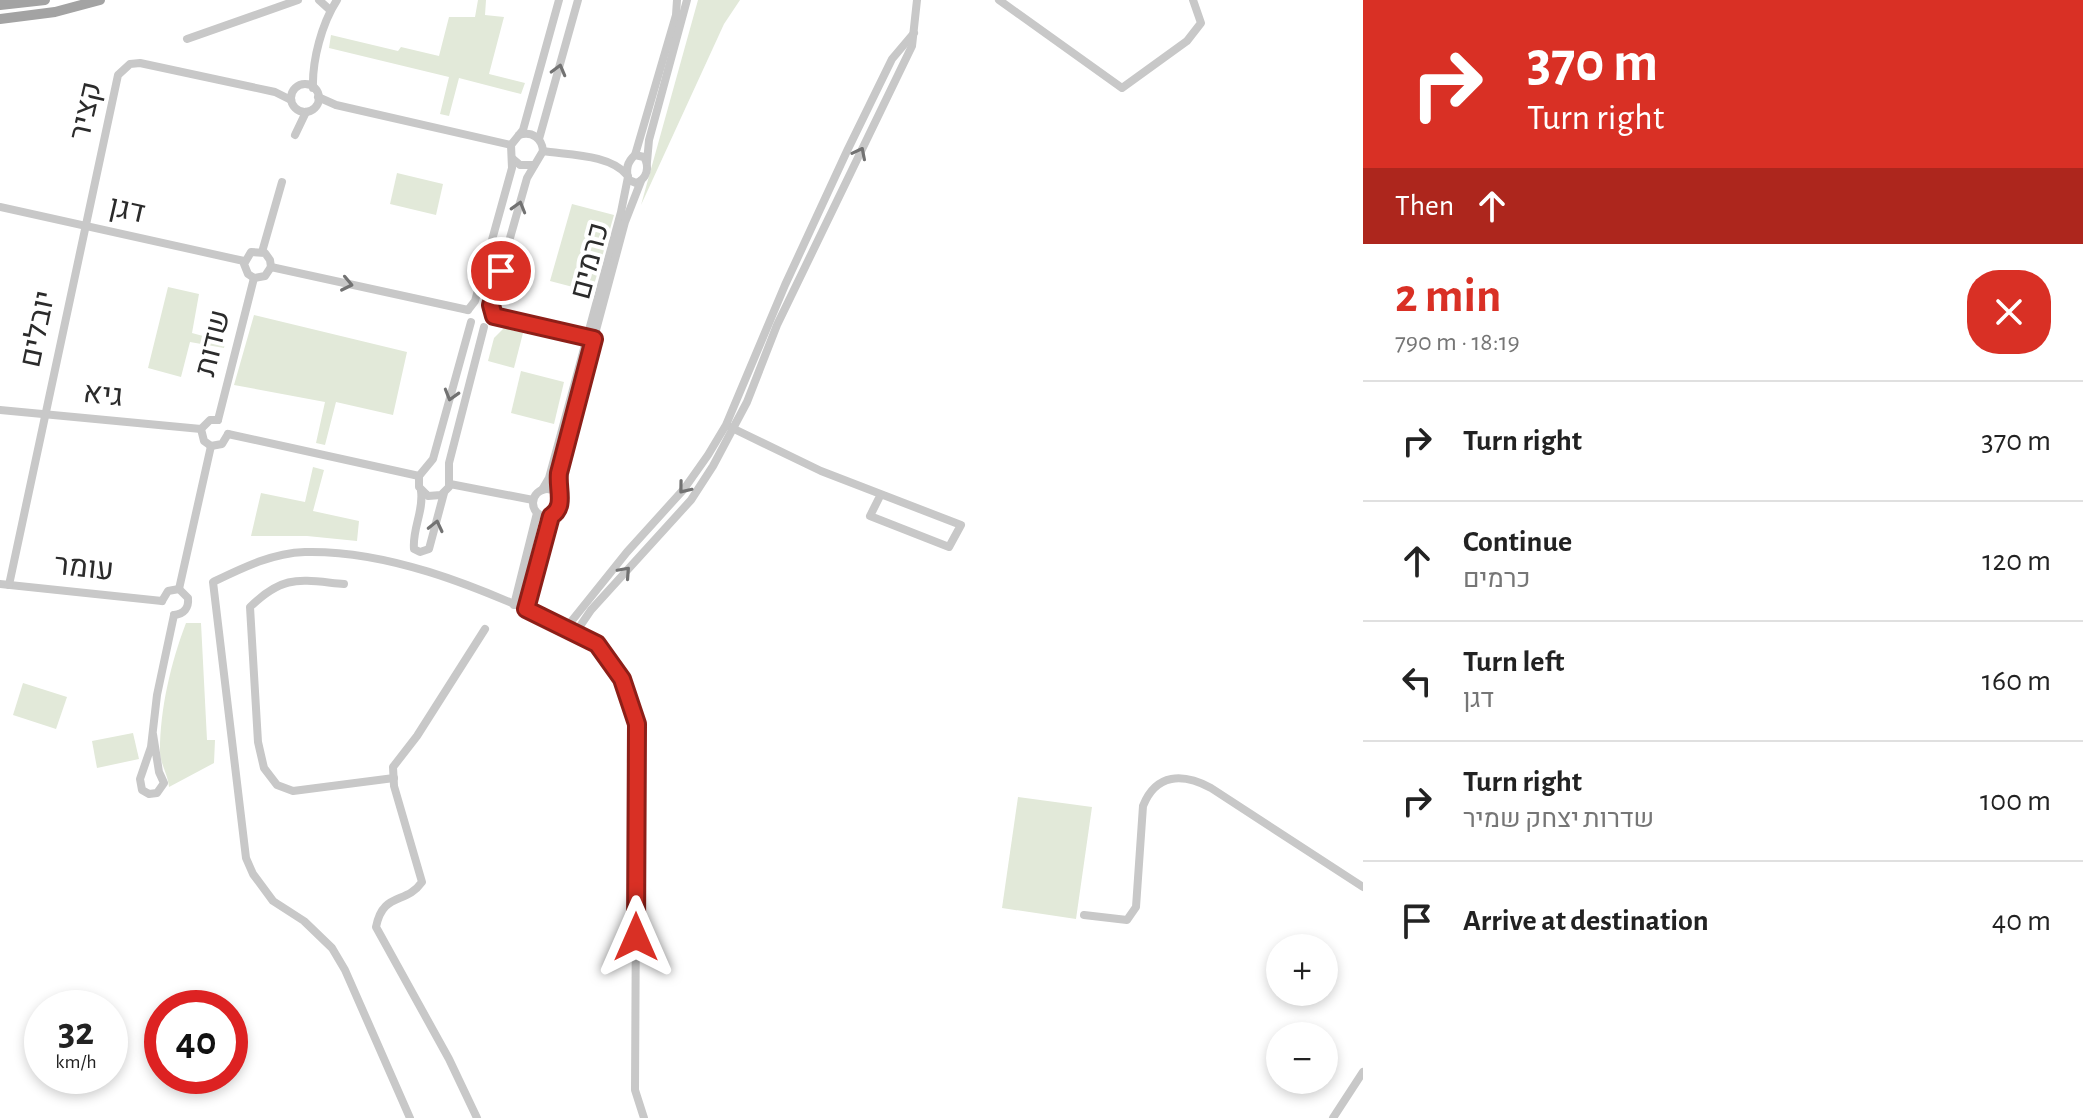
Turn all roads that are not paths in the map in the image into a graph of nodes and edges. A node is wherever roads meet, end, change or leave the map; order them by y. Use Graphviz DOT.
graph roads {
  1 [pos="45,0"];
  2 [pos="100,0"];
  3 [pos="297,0"];
  4 [pos="319,0"];
  5 [pos="337,0"];
  6 [pos="559,0"];
  7 [pos="578,0"];
  8 [pos="677,0"];
  9 [pos="687,0"];
  10 [pos="917,0"];
  11 [pos="999,0"];
  12 [pos="1193,0"];
  13 [pos="0,5"];
  14 [pos="330,10"];
  15 [pos="0,19"];
  16 [pos="187,39"];
  17 [pos="308,86"];
  18 [pos="293,95"];
  19 [pos="317,102"];
  20 [pos="301,110"];
  21 [pos="296,131"];
  22 [pos="519,135"];
  23 [pos="539,139"];
  24 [pos="511,145"];
  25 [pos="543,151"];
  26 [pos="634,156"];
  27 [pos="513,159"];
  28 [pos="603,161"];
  29 [pos="647,162"];
  30 [pos="534,165"];
  31 [pos="627,176"];
  32 [pos="641,181"];
  33 [pos="282,182"];
  34 [pos="0,207"];
  35 [pos="85,225"];
  36 [pos="262,252"];
  37 [pos="244,261"];
  38 [pos="271,267"];
  39 [pos="254,278"];
  40 [pos="475,301"];
  41 [pos="491,305"];
  42 [pos="468,310"];
  43 [pos="494,316"];
  44 [pos="471,322"];
  45 [pos="484,327"];
  46 [pos="590,338"];
  47 [pos="0,410"];
  48 [pos="45,414"];
  49 [pos="218,420"];
  50 [pos="730,427"];
  51 [pos="201,429"];
  52 [pos="228,434"];
  53 [pos="211,446"];
  54 [pos="427,467"];
  55 [pos="448,473"];
  56 [pos="419,476"];
  57 [pos="450,484"];
  58 [pos="421,490"];
  59 [pos="542,490"];
  60 [pos="444,493"];
  61 [pos="558,495"];
  62 [pos="880,496"];
  63 [pos="533,500"];
  64 [pos="537,513"];
  65 [pos="551,516"];
  66 [pos="5,584"];
  67 [pos="344,584"];
  68 [pos="179,589"];
  69 [pos="162,601"];
  70 [pos="514,605"];
  71 [pos="526,609"];
  72 [pos="174,615"];
  73 [pos="566,628"];
  74 [pos="485,629"];
  75 [pos="576,632"];
  76 [pos="153,734"];
  77 [pos="159,772"];
  78 [pos="144,773"];
  79 [pos="394,778"];
  80 [pos="1363,887"];
  81 [pos="1084,915"];
  82 [pos="1363,1072"];
  83 [pos="410,1118"];
  84 [pos="477,1118"];
  85 [pos="644,1118"];
  86 [pos="1333,1118"];
  1 -- 13 [label="main road"];
  2 -- 15 [label="main road"];
  3 -- 16 [label="street"];
  4 -- 14 [label="street"];
  5 -- 14 [label="street"];
  6 -- 22 [label="street"];
  23 -- 7 [label="street, one-way"];
  8 -- 26 [label="street"];
  9 -- 29 [label="street"];
  10 -- 50 [label="street"];
  11 -- 12 [label="street"];
  14 -- 17 [label="street"];
  17 -- 18 [label="street"];
  17 -- 19 [label="street"];
  18 -- 20 [label="street"];
  18 -- 35 [label="street, קציר"];
  19 -- 20 [label="street"];
  19 -- 24 [label="street"];
  20 -- 21 [label="street"];
  22 -- 23 [label="street"];
  22 -- 24 [label="street"];
  23 -- 25 [label="street"];
  24 -- 27 [label="street"];
  25 -- 28 [label="street"];
  25 -- 30 [label="street"];
  26 -- 28 [label="street"];
  26 -- 29 [label="street"];
  26 -- 31 [label="street"];
  27 -- 30 [label="street"];
  27 -- 40 [label="street"];
  28 -- 31 [label="street"];
  29 -- 32 [label="street"];
  41 -- 30 [label="street, one-way"];
  31 -- 32 [label="street"];
  31 -- 46 [label="street, כרמים"];
  32 -- 46 [label="street, כרמים"];
  33 -- 36 [label="street"];
  34 -- 35 [label="street, דגן"];
  35 -- 37 [label="street, דגן"];
  35 -- 48 [label="street, יובלים"];
  36 -- 37 [label="street"];
  36 -- 38 [label="street"];
  37 -- 39 [label="street"];
  38 -- 39 [label="street"];
  38 -- 42 [label="street, one-way"];
  39 -- 49 [label="street, שדות"];
  40 -- 41 [label="street"];
  40 -- 42 [label="street"];
  41 -- 43 [label="street"];
  42 -- 44 [label="street"];
  43 -- 45 [label="street"];
  43 -- 46 [label="street"];
  44 -- 45 [label="street"];
  44 -- 54 [label="street, one-way"];
  45 -- 55 [label="street"];
  46 -- 59 [label="street, כרמים"];
  46 -- 61 [label="street, כרמים"];
  47 -- 48 [label="street, גיא"];
  48 -- 51 [label="street, גיא"];
  48 -- 66 [label="street, יובלים"];
  49 -- 51 [label="street"];
  49 -- 52 [label="street"];
  50 -- 62 [label="street"];
  50 -- 73 [label="street, one-way"];
  75 -- 50 [label="street, one-way"];
  51 -- 53 [label="street"];
  52 -- 53 [label="street"];
  52 -- 56 [label="street"];
  53 -- 68 [label="street"];
  54 -- 55 [label="street"];
  54 -- 56 [label="street"];
  55 -- 57 [label="street"];
  56 -- 58 [label="street"];
  57 -- 60 [label="street"];
  57 -- 63 [label="street"];
  58 -- 60 [label="street"];
  58 -- 60 [label="street, one-way"];
  59 -- 61 [label="street"];
  59 -- 63 [label="street"];
  61 -- 65 [label="street"];
  62 -- 62 [label="street"];
  63 -- 64 [label="street"];
  64 -- 65 [label="street"];
  64 -- 70 [label="street"];
  65 -- 71 [label="street"];
  66 -- 69 [label="street, עומר"];
  67 -- 79 [label="street"];
  68 -- 69 [label="street"];
  68 -- 72 [label="street"];
  69 -- 72 [label="street"];
  70 -- 71 [label="street"];
  70 -- 83 [label="street"];
  71 -- 73 [label="street"];
  72 -- 76 [label="street"];
  73 -- 75 [label="street"];
  74 -- 79 [label="street"];
  75 -- 85 [label="street"];
  76 -- 77 [label="street"];
  76 -- 78 [label="street"];
  77 -- 78 [label="street"];
  77 -- 78 [label="street"];
  79 -- 84 [label="street"];
  80 -- 81 [label="street"];
  82 -- 86 [label="street"];
}
